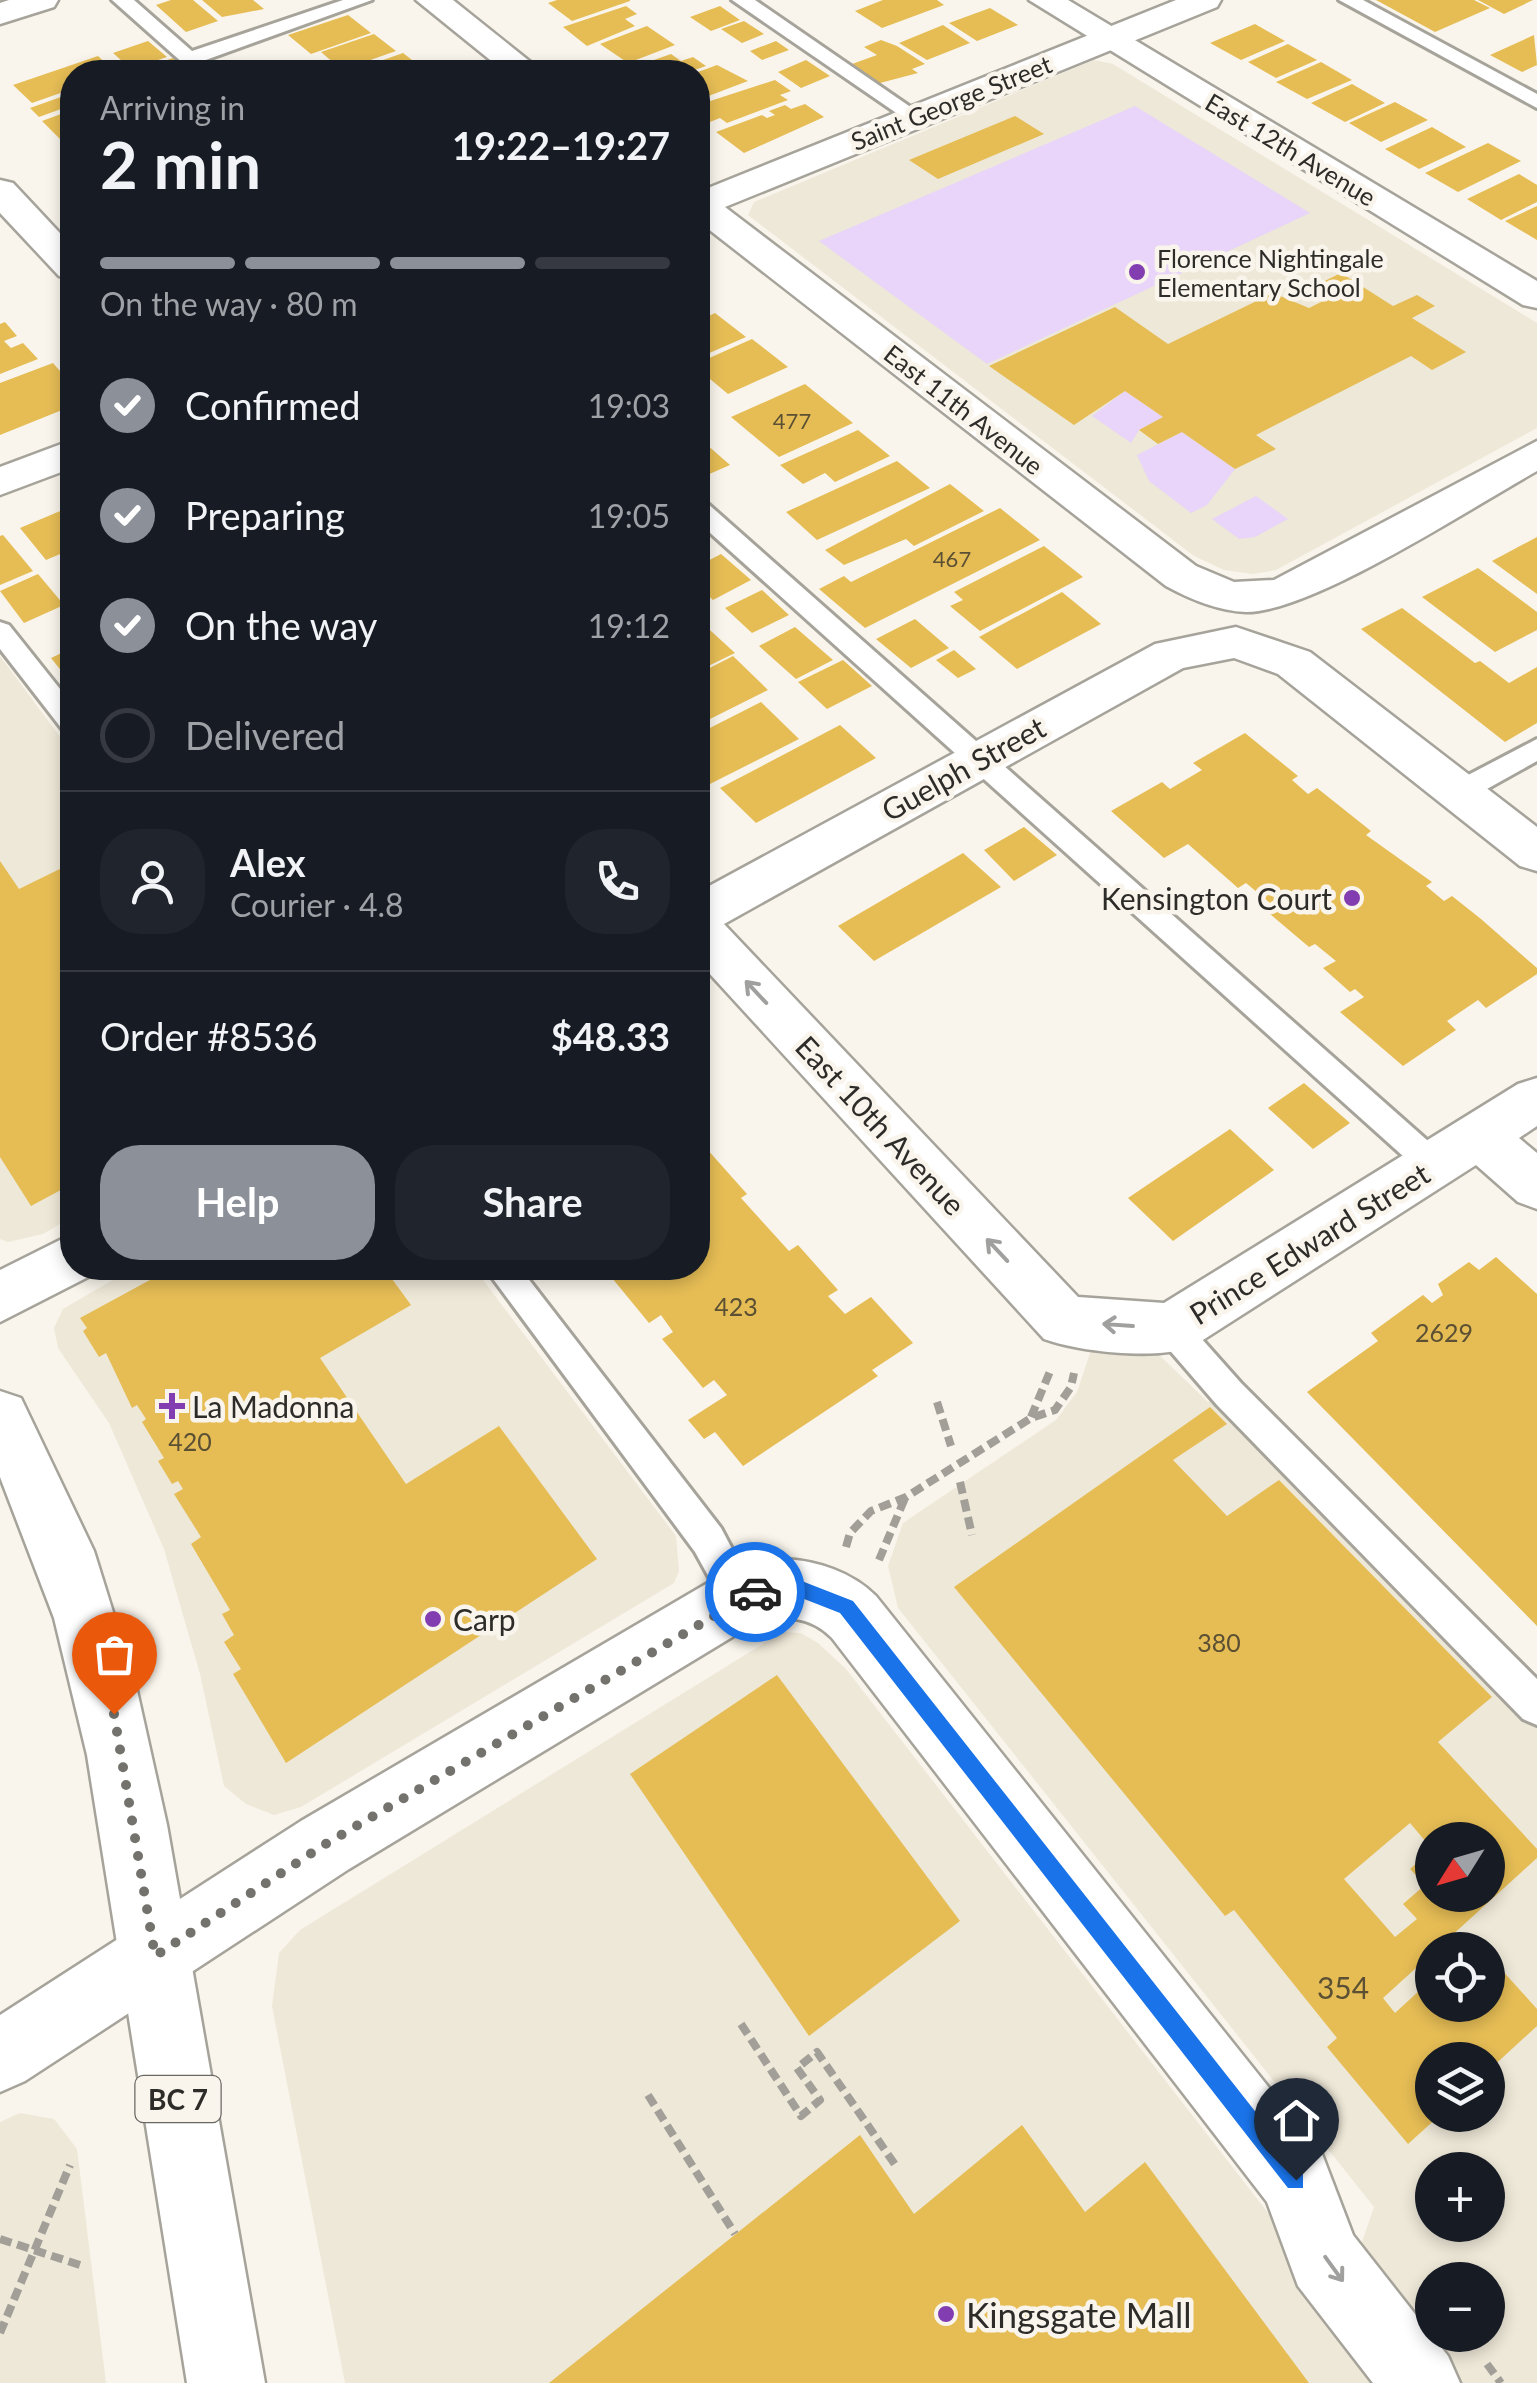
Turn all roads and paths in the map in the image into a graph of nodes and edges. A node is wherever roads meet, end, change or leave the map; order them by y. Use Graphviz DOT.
graph roads {
  1 [pos="42,0"];
  2 [pos="122,0"];
  3 [pos="362,0"];
  4 [pos="432,0"];
  5 [pos="742,0"];
  6 [pos="1045,0"];
  7 [pos="1204,0"];
  8 [pos="1350,0"];
  9 [pos="0,14"];
  10 [pos="1108,38"];
  11 [pos="189,60"];
  12 [pos="211,60"];
  13 [pos="510,60"];
  14 [pos="1537,102"];
  15 [pos="915,117"];
  16 [pos="0,191"];
  17 [pos="710,200"];
  18 [pos="710,214"];
  19 [pos="60,255"];
  20 [pos="1537,297"];
  21 [pos="1537,454"];
  22 [pos="60,458"];
  23 [pos="0,482"];
  24 [pos="710,519"];
  25 [pos="1237,620"];
  26 [pos="0,632"];
  27 [pos="60,707"];
  28 [pos="1537,749"];
  29 [pos="981,758"];
  30 [pos="1459,792"];
  31 [pos="1537,852"];
  32 [pos="710,907"];
  33 [pos="710,942"];
  34 [pos="1537,1099"];
  35 [pos="1456,1150"];
  36 [pos="1537,1186"];
  37 [pos="60,1265"];
  38 [pos="510,1280"];
  39 [pos="0,1298"];
  40 [pos="1064,1321"];
  41 [pos="1172,1328"];
  42 [pos="938,1402"];
  43 [pos="0,1417"];
  44 [pos="1030,1418"];
  45 [pos="951,1446"];
  46 [pos="960,1482"];
  47 [pos="906,1497"];
  48 [pos="972,1535"];
  49 [pos="740,1598"];
  50 [pos="846,1607"];
  51 [pos="1537,1706"];
  52 [pos="155,1956"];
  53 [pos="741,2024"];
  54 [pos="0,2056"];
  55 [pos="648,2096"];
  56 [pos="70,2165"];
  57 [pos="896,2166"];
  58 [pos="735,2234"];
  59 [pos="0,2239"];
  60 [pos="35,2250"];
  61 [pos="84,2266"];
  62 [pos="0,2332"];
  63 [pos="226,2383"];
  64 [pos="1421,2383"];
  1 -- 9 [label="street"];
  2 -- 11 [label="lane"];
  3 -- 12 [label="lane"];
  4 -- 13 [label="street"];
  5 -- 15 [label="lane"];
  6 -- 10 [label="street, East 12th Avenue"];
  7 -- 10 [label="street, Saint George Street"];
  8 -- 14 [label="lane"];
  10 -- 15 [label="street, Saint George Street"];
  10 -- 20 [label="street, East 12th Avenue"];
  15 -- 17 [label="street, Saint George Street"];
  16 -- 19 [label="street"];
  18 -- 25 [label="street, East 11th Avenue"];
  21 -- 25 [label="street, Guelph Street"];
  22 -- 23 [label="street"];
  24 -- 29 [label="lane"];
  25 -- 29 [label="street, Guelph Street"];
  25 -- 30 [label="street, East 11th Avenue"];
  26 -- 27 [label="lane"];
  28 -- 30 [label="lane"];
  29 -- 32 [label="street, Guelph Street"];
  29 -- 35 [label="lane"];
  30 -- 31 [label="street, East 11th Avenue"];
  40 -- 33 [label="street, East 10th Avenue, one-way"];
  34 -- 35 [label="street, Prince Edward Street"];
  35 -- 36 [label="street"];
  35 -- 41 [label="street, Prince Edward Street"];
  37 -- 39 [label="street"];
  38 -- 49 [label="lane"];
  41 -- 40 [label="street, Prince Edward Street, one-way"];
  41 -- 51 [label="lane"];
  42 -- 45 [label="path"];
  43 -- 52 [label="street, BC 7"];
  44 -- 47 [label="path"];
  46 -- 48 [label="path"];
  47 -- 50 [label="path"];
  47 -- 50 [label="path"];
  49 -- 50 [label="street"];
  49 -- 52 [label="street"];
  50 -- 64 [label="street, one-way"];
  52 -- 54 [label="street"];
  52 -- 63 [label="street, BC 7"];
  53 -- 57 [label="path"];
  55 -- 58 [label="path"];
  56 -- 60 [label="path"];
  59 -- 60 [label="path"];
  60 -- 61 [label="path"];
  60 -- 62 [label="path"];
}
